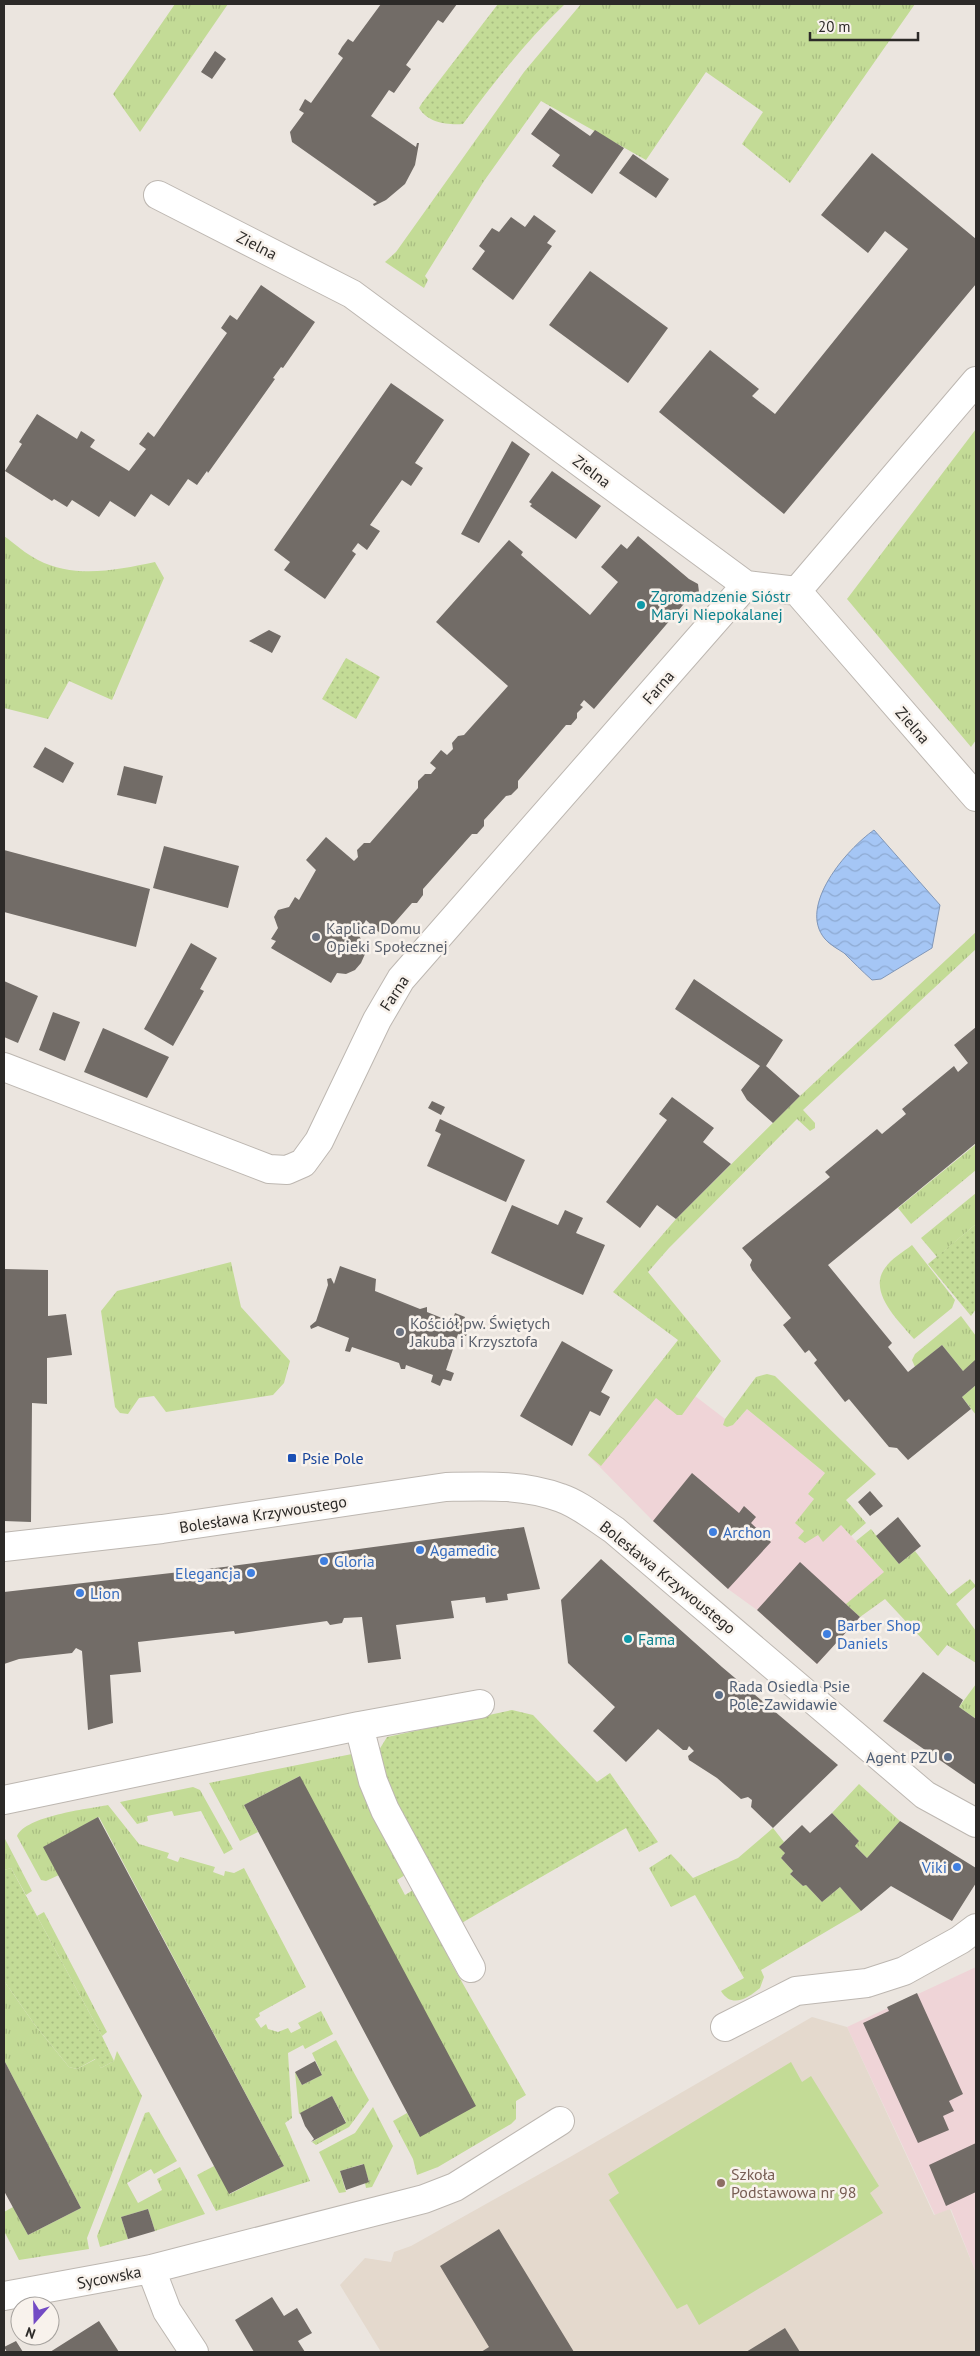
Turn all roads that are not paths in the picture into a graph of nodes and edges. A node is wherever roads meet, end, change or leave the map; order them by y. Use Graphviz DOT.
graph roads {
  1 [pos="158,195"];
  2 [pos="976,381"];
  3 [pos="746,585"];
  4 [pos="797,591"];
  5 [pos="976,797"];
  6 [pos="5,1070"];
  7 [pos="4,1547"];
  8 [pos="480,1704"];
  9 [pos="359,1726"];
  10 [pos="4,1800"];
  11 [pos="976,1823"];
  12 [pos="976,1928"];
  13 [pos="471,1968"];
  14 [pos="725,2027"];
  15 [pos="560,2121"];
  16 [pos="151,2270"];
  17 [pos="4,2296"];
  18 [pos="194,2352"];
  1 -- 3 [label="street, Zielna"];
  2 -- 4 [label="street"];
  3 -- 4 [label="street, Zielna"];
  3 -- 6 [label="street, Farna"];
  4 -- 5 [label="street, Zielna"];
  7 -- 11 [label="street, Bolesława Krzywoustego"];
  8 -- 9 [label="street"];
  9 -- 10 [label="street"];
  9 -- 13 [label="street"];
  12 -- 14 [label="street"];
  15 -- 16 [label="street"];
  16 -- 17 [label="street, Sycowska"];
  16 -- 18 [label="street, Sycowska"];
}
